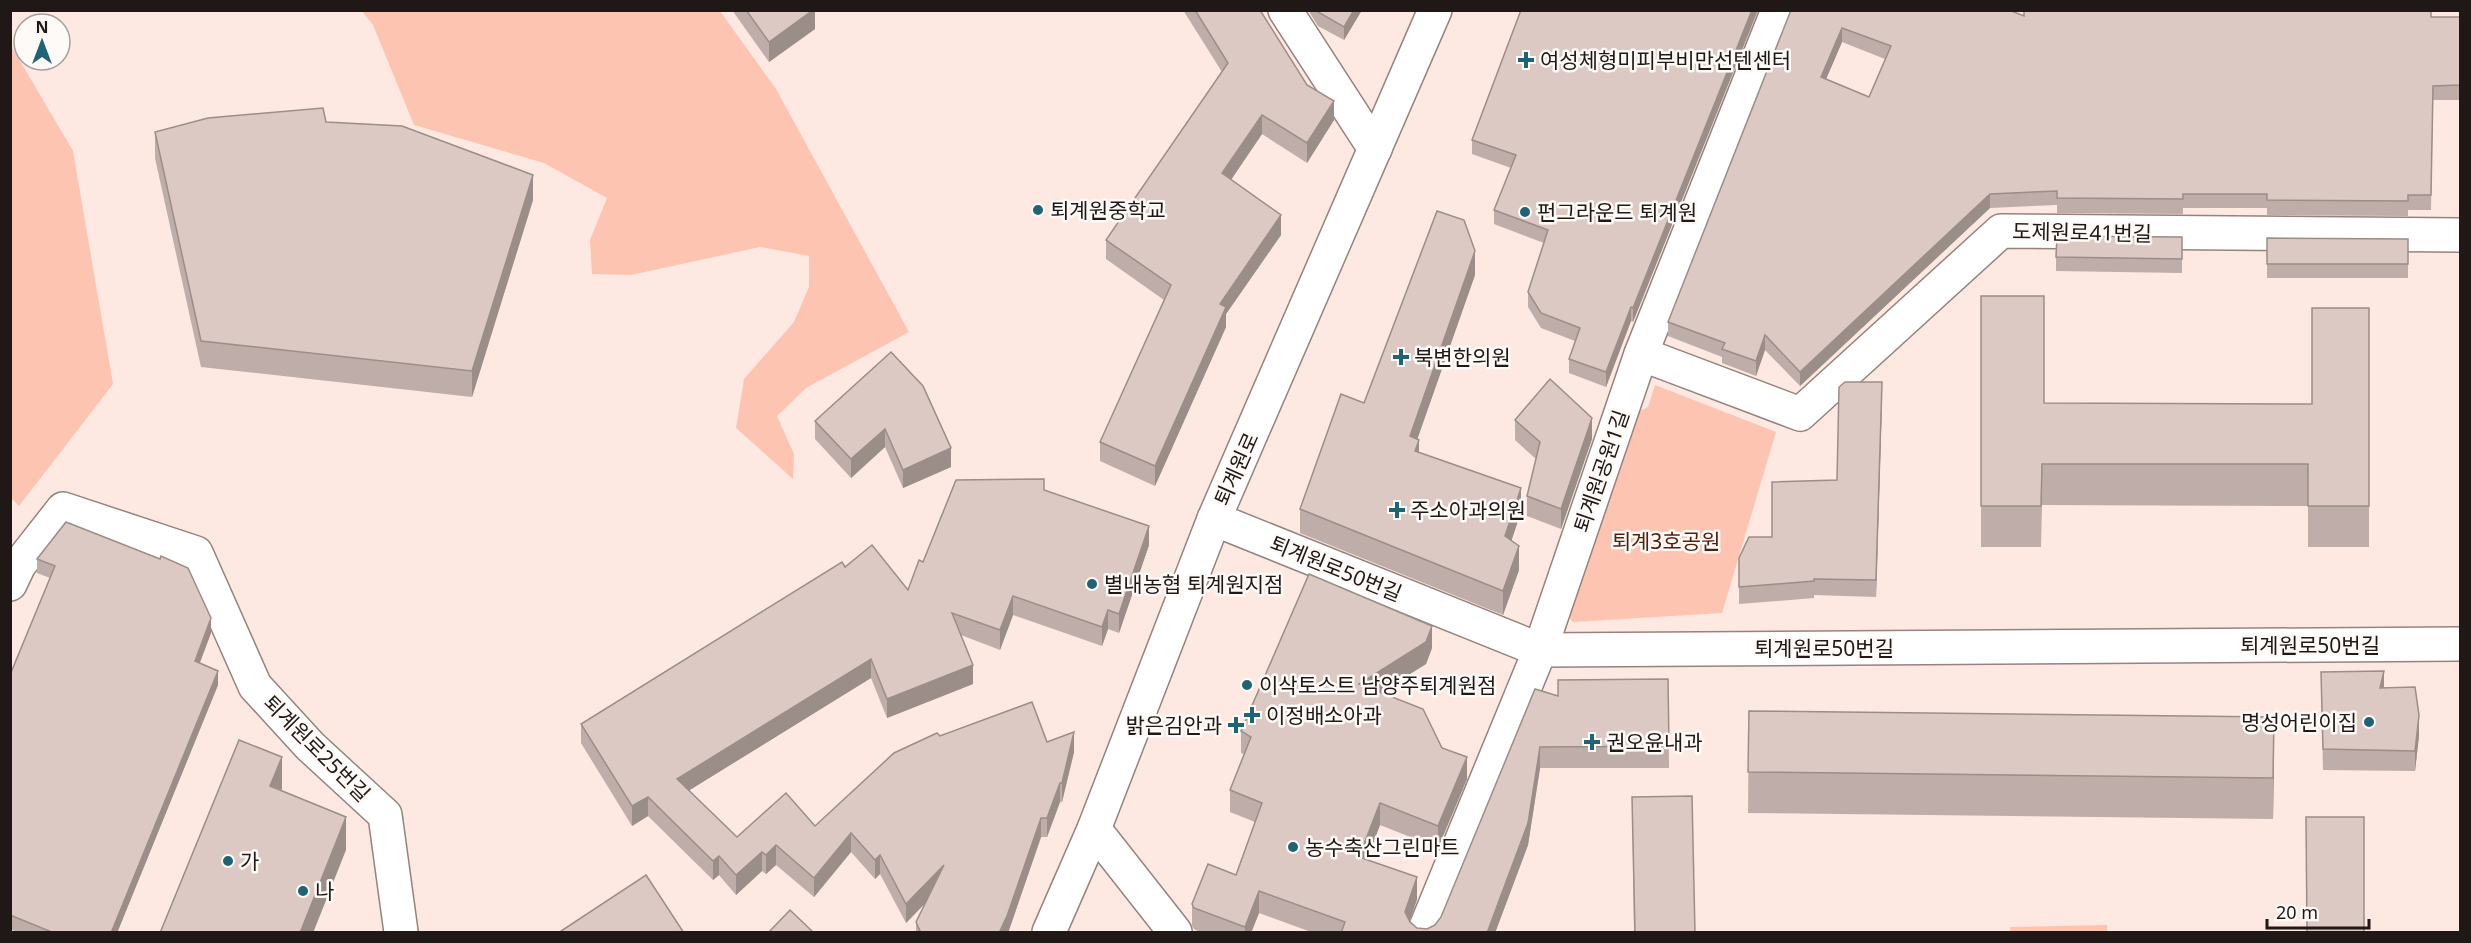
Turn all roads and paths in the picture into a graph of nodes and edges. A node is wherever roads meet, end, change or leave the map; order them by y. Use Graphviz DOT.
graph roads {
  1 [pos="1286,10"];
  2 [pos="1435,10"];
  3 [pos="1778,10"];
  4 [pos="1375,149"];
  5 [pos="2460,235"];
  6 [pos="1641,354"];
  7 [pos="1214,519"];
  8 [pos="10,585"];
  9 [pos="2460,644"];
  10 [pos="1540,650"];
  11 [pos="1094,830"];
  12 [pos="400,933"];
  13 [pos="1049,933"];
  14 [pos="1175,933"];
  15 [pos="1424,933"];
  1 -- 4 [label="street"];
  2 -- 4 [label="street, 퇴계원로"];
  3 -- 6 [label="street, 퇴계원공원1길"];
  4 -- 7 [label="street, 퇴계원로"];
  5 -- 6 [label="street, 도제원로41번길"];
  6 -- 10 [label="street, 퇴계원공원1길"];
  7 -- 10 [label="street, 퇴계원로50번길"];
  7 -- 11 [label="street, 퇴계원로"];
  8 -- 12 [label="street, 퇴계원로25번길"];
  9 -- 10 [label="street, 퇴계원로50번길"];
  10 -- 15 [label="street, 퇴계원공원1길"];
  11 -- 13 [label="street, 퇴계원로"];
  11 -- 14 [label="street"];
}
